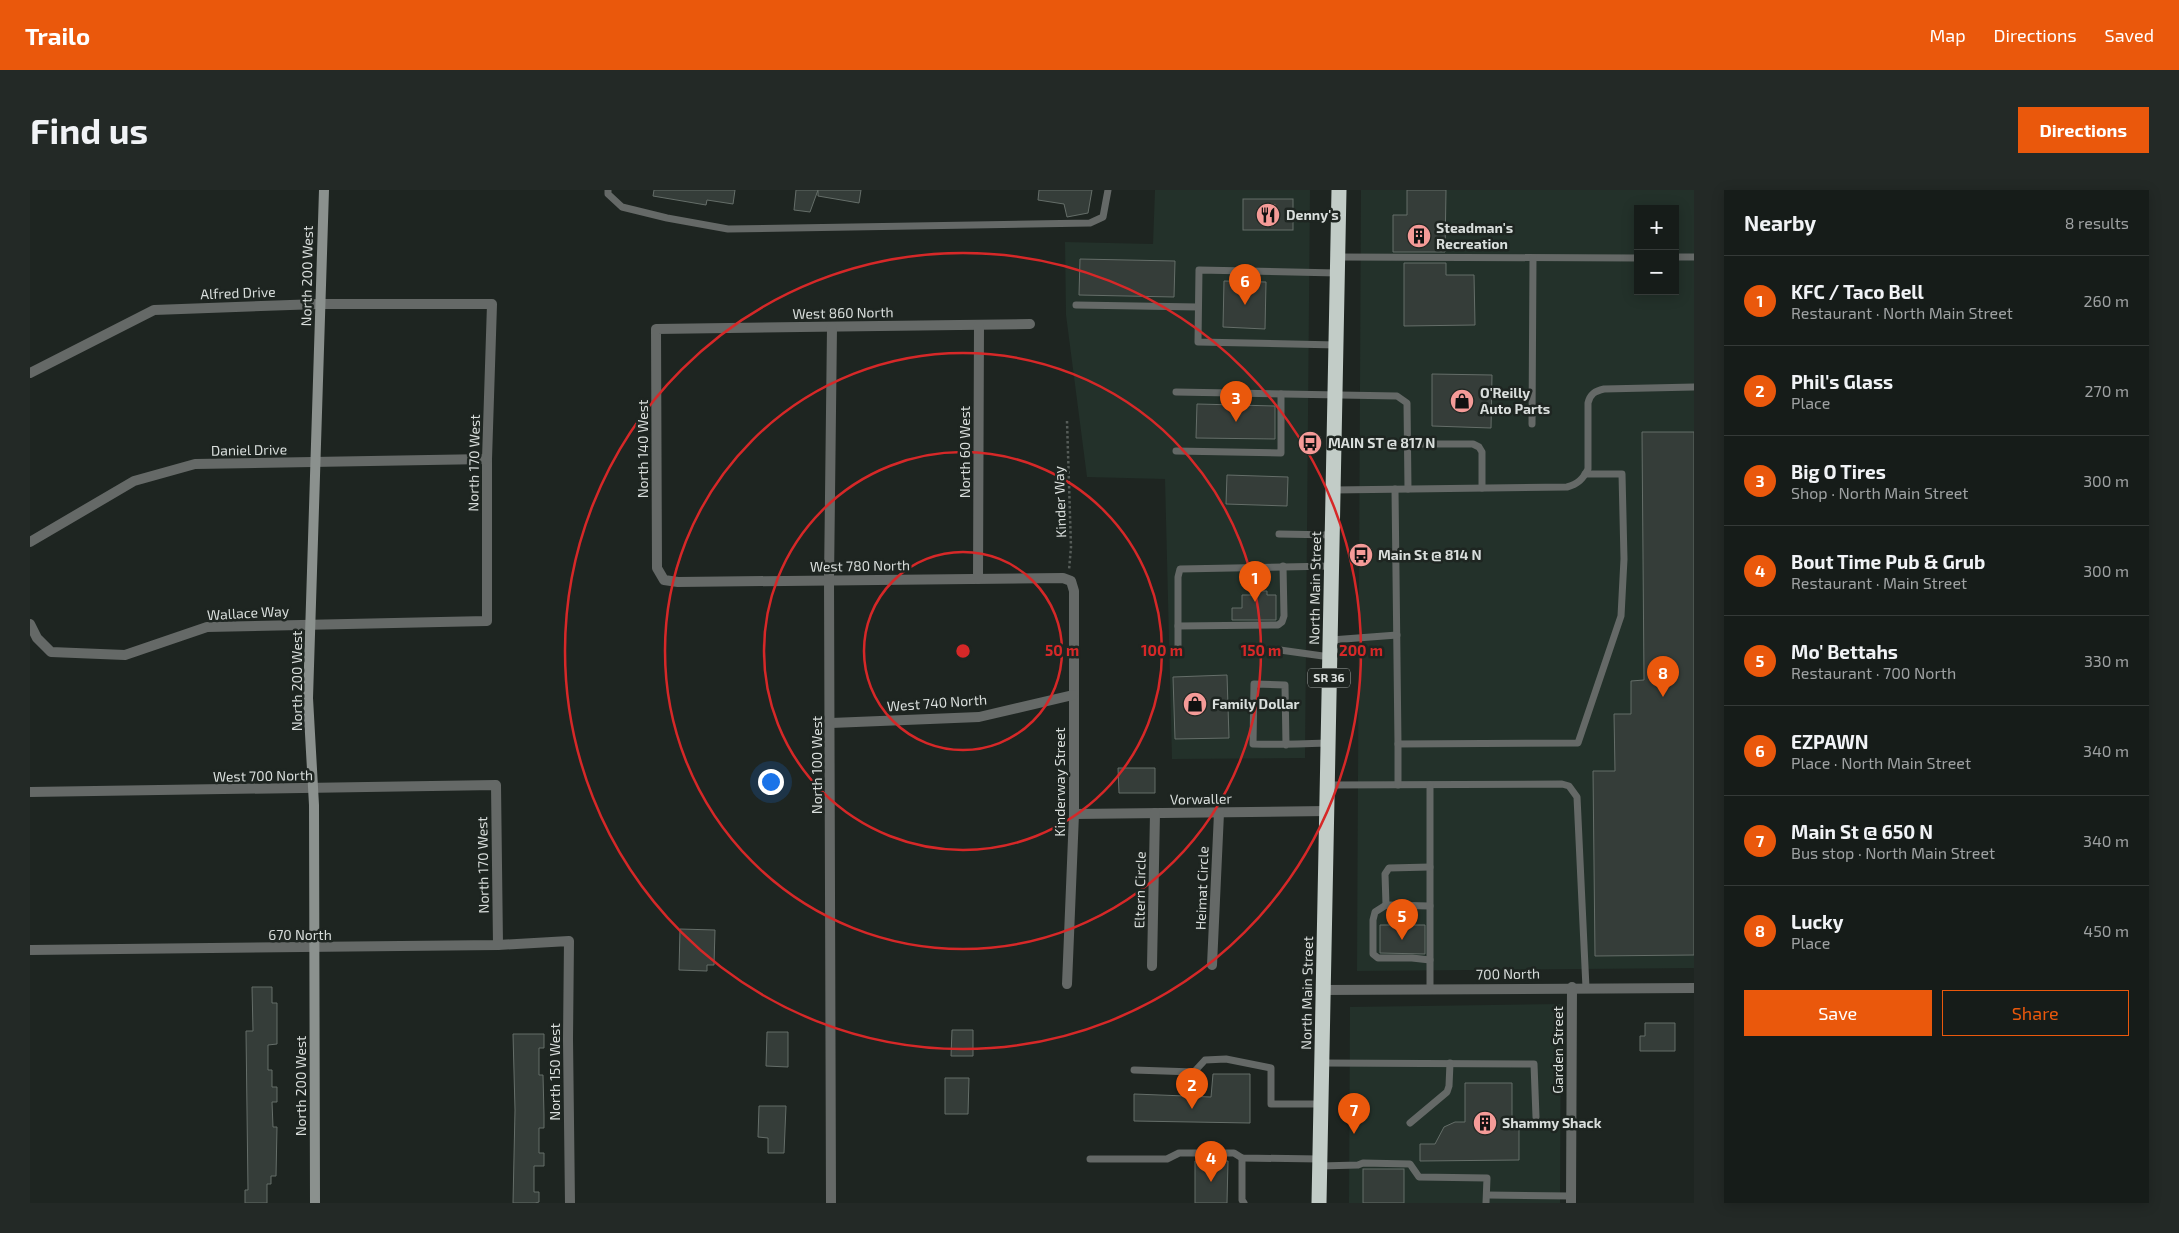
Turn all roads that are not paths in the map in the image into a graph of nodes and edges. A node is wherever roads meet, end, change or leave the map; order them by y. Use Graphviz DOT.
graph roads {
  1 [pos="324,190"];
  2 [pos="608,190"];
  3 [pos="1108,190"];
  4 [pos="1339,190"];
  5 [pos="1338,257"];
  6 [pos="1679,257"];
  7 [pos="1694,257"];
  8 [pos="1533,258"];
  9 [pos="1634,258"];
  10 [pos="1338,273"];
  11 [pos="319,304"];
  12 [pos="492,304"];
  13 [pos="1076,305"];
  14 [pos="1198,307"];
  15 [pos="979,324"];
  16 [pos="1030,324"];
  17 [pos="832,326"];
  18 [pos="656,329"];
  19 [pos="1337,345"];
  20 [pos="30,373"];
  21 [pos="1694,387"];
  22 [pos="1176,392"];
  23 [pos="1281,394"];
  24 [pos="1336,394"];
  25 [pos="1532,424"];
  26 [pos="1408,444"];
  27 [pos="1176,452"];
  28 [pos="487,459"];
  29 [pos="315,463"];
  30 [pos="1585,474"];
  31 [pos="1482,488"];
  32 [pos="1395,489"];
  33 [pos="1408,489"];
  34 [pos="1334,490"];
  35 [pos="1278,534"];
  36 [pos="1333,535"];
  37 [pos="30,542"];
  38 [pos="1283,566"];
  39 [pos="1333,566"];
  40 [pos="657,568"];
  41 [pos="978,579"];
  42 [pos="829,580"];
  43 [pos="1071,581"];
  44 [pos="487,621"];
  45 [pos="30,624"];
  46 [pos="311,624"];
  47 [pos="1178,626"];
  48 [pos="1397,635"];
  49 [pos="1331,640"];
  50 [pos="1178,650"];
  51 [pos="1280,650"];
  52 [pos="1330,657"];
  53 [pos="1073,695"];
  54 [pos="831,722"];
  55 [pos="1328,743"];
  56 [pos="1398,744"];
  57 [pos="1286,745"];
  58 [pos="1328,784"];
  59 [pos="1398,784"];
  60 [pos="496,785"];
  61 [pos="1430,785"];
  62 [pos="314,789"];
  63 [pos="30,792"];
  64 [pos="1327,811"];
  65 [pos="1219,813"];
  66 [pos="1074,814"];
  67 [pos="1156,814"];
  68 [pos="1430,867"];
  69 [pos="1386,905"];
  70 [pos="1430,906"];
  71 [pos="569,941"];
  72 [pos="498,946"];
  73 [pos="315,948"];
  74 [pos="30,950"];
  75 [pos="1430,960"];
  76 [pos="1212,965"];
  77 [pos="1152,966"];
  78 [pos="1067,984"];
  79 [pos="1572,987"];
  80 [pos="1586,988"];
  81 [pos="1694,988"];
  82 [pos="1430,989"];
  83 [pos="1323,990"];
  84 [pos="1322,1063"];
  85 [pos="1450,1063"];
  86 [pos="1134,1070"];
  87 [pos="1321,1104"];
  88 [pos="1536,1116"];
  89 [pos="1410,1123"];
  90 [pos="1242,1158"];
  91 [pos="1090,1159"];
  92 [pos="1320,1163"];
  93 [pos="1486,1195"];
  94 [pos="1571,1200"];
  95 [pos="315,1203"];
  96 [pos="570,1203"];
  97 [pos="831,1203"];
  98 [pos="1244,1203"];
  99 [pos="1319,1203"];
  100 [pos="1486,1203"];
  1 -- 11 [label="street, North 200 West"];
  2 -- 3 [label="lane"];
  4 -- 5 [label="highway, North Main Street / SR 36"];
  5 -- 8 [label="lane"];
  5 -- 10 [label="highway, North Main Street / SR 36"];
  6 -- 7 [label="lane"];
  8 -- 9 [label="lane"];
  8 -- 25 [label="lane"];
  10 -- 14 [label="lane"];
  10 -- 19 [label="highway, North Main Street / SR 36"];
  11 -- 12 [label="street, Alfred Drive"];
  11 -- 20 [label="street, Alfred Drive"];
  11 -- 29 [label="street, North 200 West"];
  12 -- 28 [label="street, North 170 West"];
  13 -- 14 [label="lane"];
  14 -- 19 [label="lane"];
  15 -- 16 [label="street, West 860 North"];
  15 -- 17 [label="street, West 860 North"];
  15 -- 41 [label="street, North 60 West"];
  17 -- 18 [label="street, West 860 North"];
  17 -- 42 [label="street, North 100 West"];
  18 -- 40 [label="street, North 140 West"];
  19 -- 24 [label="highway, North Main Street / SR 36"];
  21 -- 30 [label="lane"];
  22 -- 23 [label="lane"];
  23 -- 24 [label="lane"];
  23 -- 27 [label="lane"];
  24 -- 26 [label="lane"];
  24 -- 34 [label="highway, North Main Street / SR 36"];
  26 -- 31 [label="lane"];
  26 -- 33 [label="lane"];
  28 -- 29 [label="street, Daniel Drive"];
  28 -- 44 [label="street, North 170 West"];
  29 -- 37 [label="street, Daniel Drive"];
  29 -- 46 [label="street, North 200 West"];
  30 -- 31 [label="lane"];
  30 -- 56 [label="lane"];
  31 -- 33 [label="lane"];
  32 -- 33 [label="lane"];
  32 -- 34 [label="lane"];
  32 -- 48 [label="lane"];
  34 -- 36 [label="highway, North Main Street / SR 36"];
  35 -- 36 [label="lane"];
  36 -- 39 [label="highway, North Main Street / SR 36"];
  38 -- 39 [label="lane"];
  38 -- 47 [label="lane"];
  38 -- 47 [label="lane"];
  39 -- 49 [label="highway, North Main Street / SR 36"];
  40 -- 42 [label="street, West 780 North"];
  41 -- 42 [label="street, West 780 North"];
  41 -- 43 [label="street, West 780 North"];
  42 -- 54 [label="street, North 100 West"];
  43 -- 53 [label="street, Kinderway Street"];
  44 -- 46 [label="street, Wallace Way"];
  45 -- 46 [label="street, Wallace Way"];
  46 -- 62 [label="street, North 200 West"];
  47 -- 50 [label="lane"];
  48 -- 49 [label="lane"];
  48 -- 56 [label="lane"];
  49 -- 52 [label="highway, North Main Street / SR 36"];
  51 -- 52 [label="lane"];
  52 -- 55 [label="highway, North Main Street / SR 36"];
  53 -- 54 [label="street, West 740 North"];
  53 -- 66 [label="street, Kinderway Street"];
  54 -- 97 [label="street, North 100 West"];
  55 -- 57 [label="lane"];
  55 -- 58 [label="highway, North Main Street / SR 36"];
  56 -- 59 [label="lane"];
  57 -- 57 [label="lane"];
  58 -- 59 [label="lane"];
  58 -- 64 [label="highway, North Main Street / SR 36"];
  59 -- 61 [label="lane"];
  60 -- 62 [label="street, West 700 North"];
  60 -- 72 [label="street, North 170 West"];
  61 -- 68 [label="lane"];
  61 -- 80 [label="lane"];
  62 -- 63 [label="street, West 700 North"];
  62 -- 73 [label="street, North 200 West"];
  64 -- 65 [label="street, Vorwaller"];
  64 -- 83 [label="highway, North Main Street / SR 36"];
  65 -- 67 [label="street, Vorwaller"];
  65 -- 76 [label="street, Heimat Circle"];
  66 -- 67 [label="street, Vorwaller"];
  66 -- 78 [label="street, Kinderway Street"];
  67 -- 77 [label="street, Eltern Circle"];
  68 -- 69 [label="lane"];
  68 -- 70 [label="lane"];
  69 -- 70 [label="lane"];
  69 -- 75 [label="lane"];
  70 -- 75 [label="lane"];
  71 -- 72 [label="street, 670 North"];
  71 -- 96 [label="street, North 150 West"];
  72 -- 73 [label="street, 670 North"];
  73 -- 74 [label="street, 670 North"];
  73 -- 95 [label="street, North 200 West"];
  75 -- 82 [label="lane"];
  79 -- 80 [label="street, 700 North"];
  79 -- 82 [label="street, 700 North"];
  79 -- 94 [label="street, Garden Street"];
  80 -- 81 [label="street, 700 North"];
  82 -- 83 [label="street, 700 North"];
  83 -- 84 [label="highway, North Main Street / SR 36"];
  84 -- 85 [label="lane"];
  84 -- 87 [label="highway, North Main Street / SR 36"];
  85 -- 88 [label="lane"];
  85 -- 89 [label="lane"];
  86 -- 87 [label="lane"];
  87 -- 92 [label="highway, North Main Street / SR 36"];
  90 -- 91 [label="lane"];
  90 -- 92 [label="lane"];
  90 -- 98 [label="lane"];
  92 -- 93 [label="lane"];
  92 -- 99 [label="highway, SR 36"];
  93 -- 94 [label="lane"];
  93 -- 100 [label="lane"];
}
